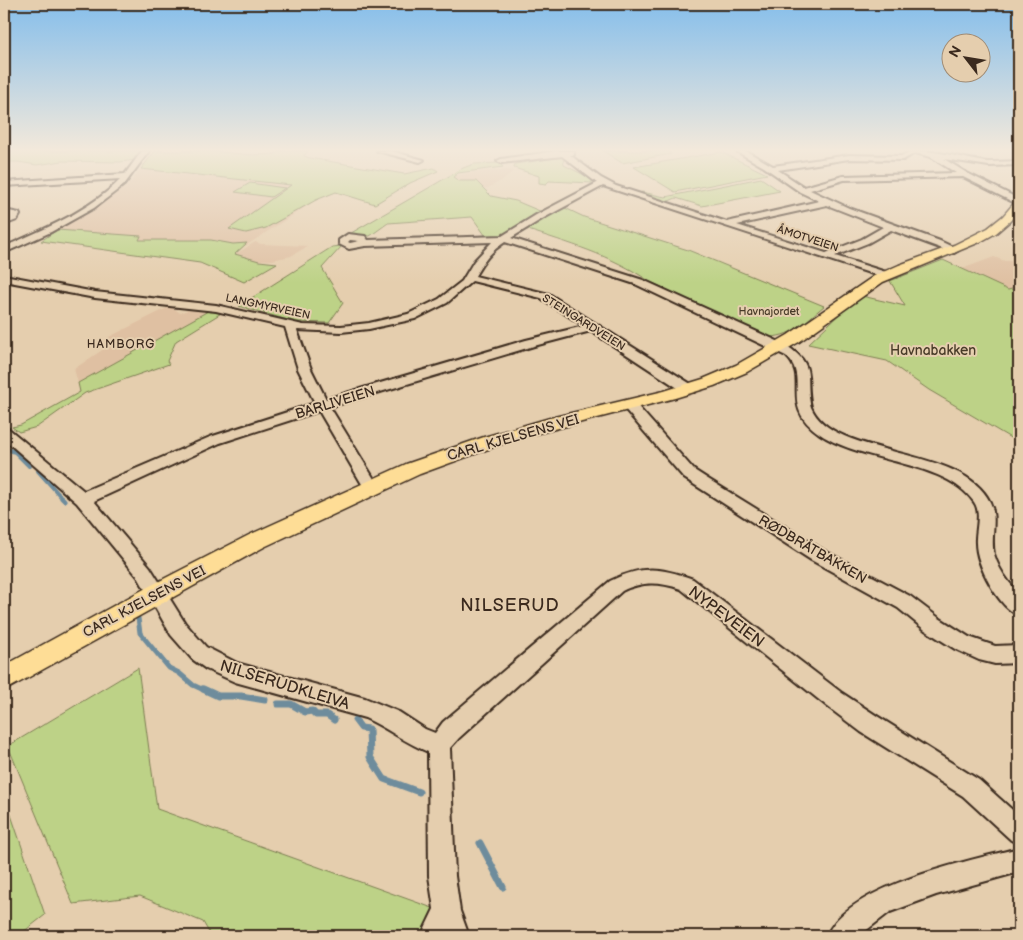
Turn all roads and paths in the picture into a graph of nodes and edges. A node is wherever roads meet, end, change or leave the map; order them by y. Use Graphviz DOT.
graph roads {
  1 [pos="106,195"];
  2 [pos="581,195"];
  3 [pos="638,195"];
  4 [pos="813,195"];
  5 [pos="1003,195"];
  6 [pos="827,202"];
  7 [pos="1019,203"];
  8 [pos="4,214"];
  9 [pos="4,222"];
  10 [pos="728,225"];
  11 [pos="891,226"];
  12 [pos="504,239"];
  13 [pos="365,243"];
  14 [pos="4,250"];
  15 [pos="954,250"];
  16 [pos="826,256"];
  17 [pos="886,275"];
  18 [pos="4,278"];
  19 [pos="470,278"];
  20 [pos="290,326"];
  21 [pos="594,327"];
  22 [pos="780,347"];
  23 [pos="688,389"];
  24 [pos="322,405"];
  25 [pos="629,405"];
  26 [pos="4,432"];
  27 [pos="371,487"];
  28 [pos="83,500"];
  29 [pos="157,594"];
  30 [pos="1019,607"];
  31 [pos="1019,654"];
  32 [pos="4,679"];
  33 [pos="439,745"];
  34 [pos="1019,832"];
  35 [pos="1019,860"];
  36 [pos="447,911"];
  37 [pos="434,936"];
  38 [pos="456,936"];
  39 [pos="840,936"];
  1 -- 14 [label="street"];
  2 -- 12 [label="street, LANGMYRVEIEN"];
  3 -- 10 [label="street, ÅMOTVEIEN"];
  4 -- 6 [label="street"];
  5 -- 7 [label="street"];
  6 -- 10 [label="street"];
  6 -- 11 [label="street"];
  7 -- 15 [label="main road, CARL KJELSENS VEI"];
  8 -- 9 [label="street"];
  10 -- 16 [label="street, ÅMOTVEIEN"];
  11 -- 15 [label="street"];
  11 -- 16 [label="street"];
  12 -- 13 [label="street"];
  12 -- 19 [label="street, LANGMYRVEIEN"];
  12 -- 22 [label="street"];
  15 -- 17 [label="main road, CARL KJELSENS VEI"];
  16 -- 17 [label="street, ÅMOTVEIEN"];
  17 -- 22 [label="main road, CARL KJELSENS VEI"];
  18 -- 20 [label="street, LANGMYRVEIEN"];
  19 -- 20 [label="street, LANGMYRVEIEN"];
  19 -- 21 [label="street, STEINGARDVEIEN"];
  20 -- 24 [label="street"];
  21 -- 23 [label="street, STEINGARDVEIEN"];
  21 -- 24 [label="street, BARLIVEIEN"];
  22 -- 23 [label="main road, CARL KJELSENS VEI"];
  22 -- 30 [label="street"];
  23 -- 25 [label="main road, CARL KJELSENS VEI"];
  24 -- 27 [label="street"];
  24 -- 28 [label="street, BARLIVEIEN"];
  25 -- 27 [label="main road, CARL KJELSENS VEI"];
  25 -- 31 [label="street, RØDBRÅTBAKKEN"];
  26 -- 28 [label="street, NILSERUDKLEIVA"];
  27 -- 29 [label="main road, CARL KJELSENS VEI"];
  28 -- 29 [label="street, NILSERUDKLEIVA"];
  29 -- 32 [label="main road, CARL KJELSENS VEI"];
  29 -- 33 [label="street, NILSERUDKLEIVA"];
  33 -- 34 [label="street, NYPEVEIEN"];
  33 -- 36 [label="street"];
  35 -- 39 [label="street"];
  36 -- 37 [label="street"];
  36 -- 38 [label="street"];
}
